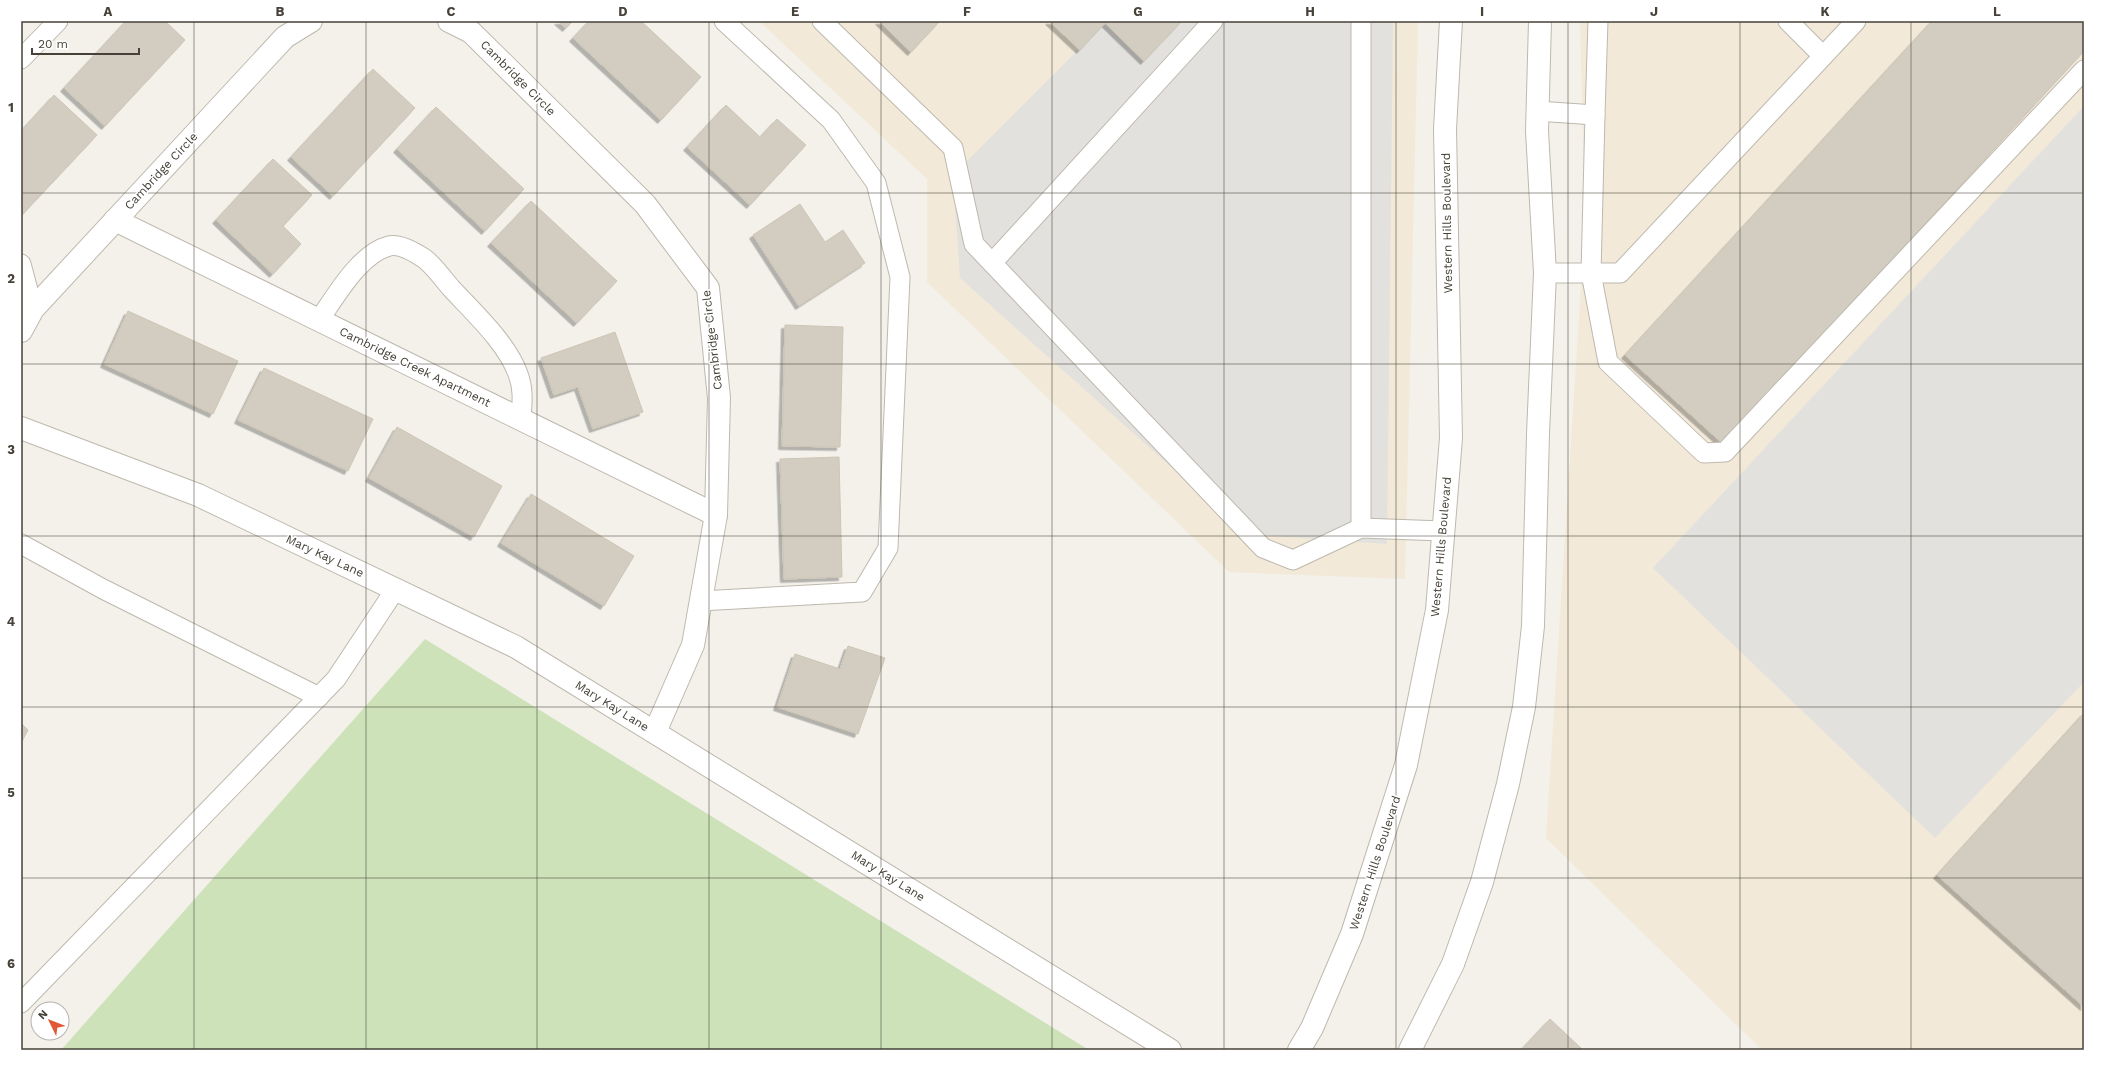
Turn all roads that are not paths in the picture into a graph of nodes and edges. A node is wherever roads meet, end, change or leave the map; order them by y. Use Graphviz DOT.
graph roads {
  1 [pos="58,21"];
  2 [pos="311,21"];
  3 [pos="449,21"];
  4 [pos="724,21"];
  5 [pos="822,21"];
  6 [pos="1213,21"];
  7 [pos="1361,21"];
  8 [pos="1451,21"];
  9 [pos="1540,21"];
  10 [pos="1598,21"];
  11 [pos="1788,21"];
  12 [pos="1856,21"];
  13 [pos="1823,56"];
  14 [pos="21,59"];
  15 [pos="2084,70"];
  16 [pos="1538,111"];
  17 [pos="1594,115"];
  18 [pos="115,220"];
  19 [pos="992,262"];
  20 [pos="21,264"];
  21 [pos="1545,273"];
  22 [pos="1591,273"];
  23 [pos="33,309"];
  24 [pos="319,320"];
  25 [pos="21,331"];
  26 [pos="521,419"];
  27 [pos="21,428"];
  28 [pos="716,515"];
  29 [pos="1361,528"];
  30 [pos="1443,531"];
  31 [pos="21,544"];
  32 [pos="395,590"];
  33 [pos="700,601"];
  34 [pos="319,697"];
  35 [pos="655,732"];
  36 [pos="21,1003"];
  37 [pos="1170,1050"];
  38 [pos="1299,1050"];
  39 [pos="1410,1050"];
  1 -- 14 [label="lane"];
  2 -- 18 [label="street, Cambridge Circle"];
  3 -- 28 [label="street, Cambridge Circle"];
  4 -- 33 [label="lane"];
  5 -- 19 [label="lane"];
  6 -- 19 [label="lane"];
  7 -- 29 [label="lane"];
  8 -- 30 [label="street, Western Hills Boulevard"];
  9 -- 16 [label="street"];
  10 -- 17 [label="lane"];
  11 -- 13 [label="lane"];
  12 -- 13 [label="lane"];
  13 -- 22 [label="lane"];
  15 -- 22 [label="lane"];
  16 -- 17 [label="lane"];
  16 -- 21 [label="street"];
  17 -- 22 [label="lane"];
  18 -- 23 [label="street, Cambridge Circle"];
  18 -- 24 [label="street, Cambridge Creek Apartment"];
  19 -- 29 [label="lane"];
  20 -- 23 [label="lane"];
  21 -- 22 [label="lane"];
  21 -- 39 [label="street"];
  23 -- 25 [label="street, Cambridge Circle"];
  24 -- 26 [label="street, Cambridge Creek Apartment"];
  24 -- 26 [label="lane"];
  26 -- 28 [label="street, Cambridge Creek Apartment"];
  27 -- 32 [label="street, Mary Kay Lane"];
  28 -- 33 [label="street, Cambridge Circle"];
  29 -- 30 [label="lane"];
  30 -- 38 [label="street, Western Hills Boulevard"];
  31 -- 34 [label="lane"];
  32 -- 34 [label="lane"];
  32 -- 35 [label="street, Mary Kay Lane"];
  33 -- 35 [label="street, Cambridge Circle"];
  34 -- 36 [label="lane"];
  35 -- 37 [label="street, Mary Kay Lane"];
}
